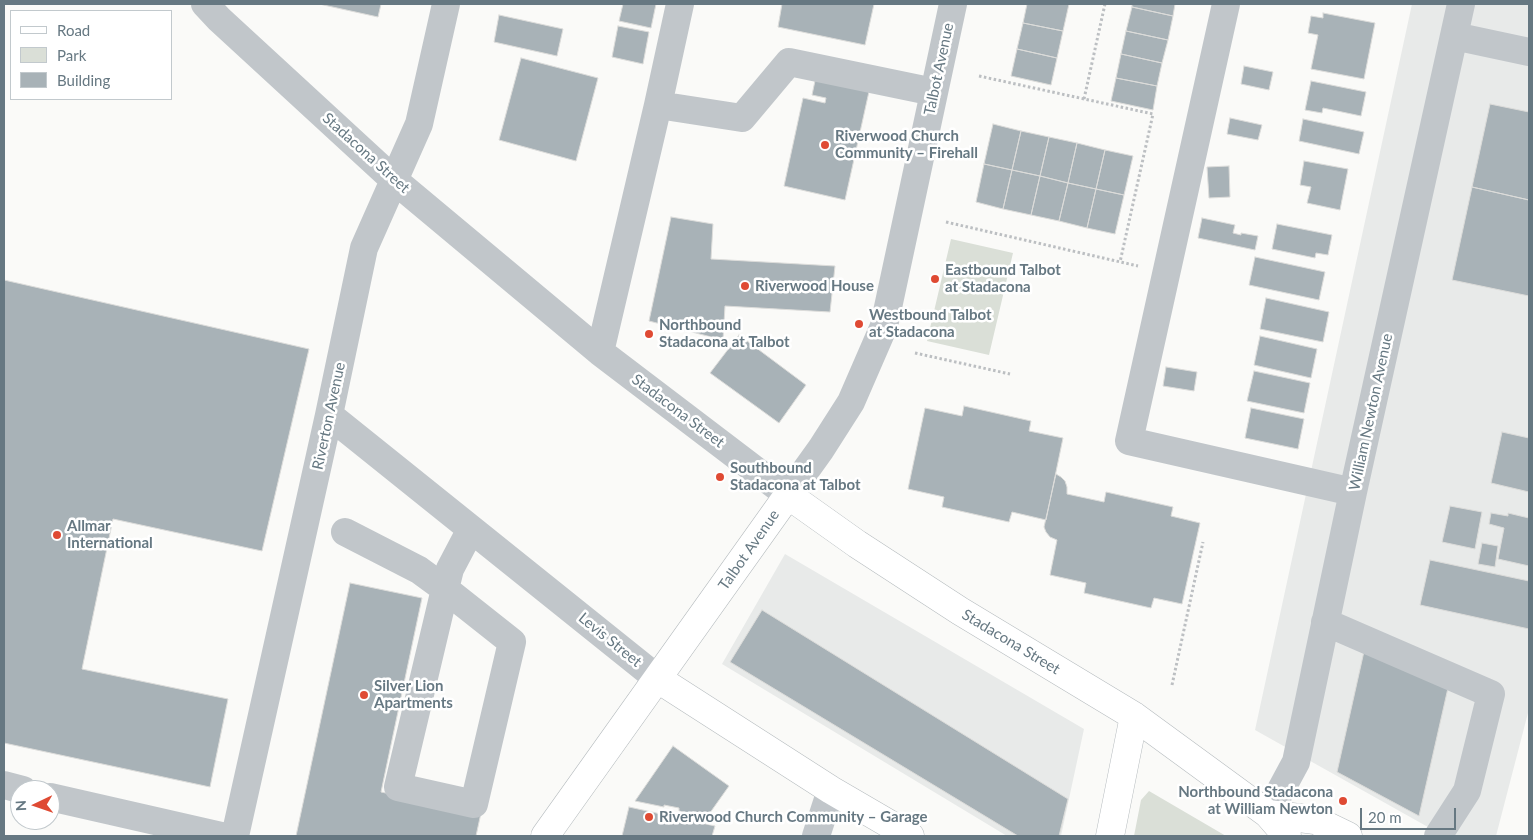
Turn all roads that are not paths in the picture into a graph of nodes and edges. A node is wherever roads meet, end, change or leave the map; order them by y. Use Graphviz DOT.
graph roads {
  1 [pos="446,4"];
  2 [pos="680,4"];
  3 [pos="953,4"];
  4 [pos="1226,4"];
  5 [pos="1461,4"];
  6 [pos="216,9"];
  7 [pos="1454,36"];
  8 [pos="1529,52"];
  9 [pos="934,92"];
  10 [pos="658,105"];
  11 [pos="394,180"];
  12 [pos="600,352"];
  13 [pos="329,415"];
  14 [pos="1353,492"];
  15 [pos="788,495"];
  16 [pos="471,529"];
  17 [pos="345,532"];
  18 [pos="445,589"];
  19 [pos="1325,622"];
  20 [pos="658,679"];
  21 [pos="1134,716"];
  22 [pos="831,790"];
  23 [pos="60,799"];
  24 [pos="1268,814"];
  25 [pos="150,828"];
  26 [pos="221,836"];
  27 [pos="235,836"];
  28 [pos="545,836"];
  29 [pos="816,836"];
  30 [pos="910,836"];
  31 [pos="1110,836"];
  32 [pos="1287,836"];
  33 [pos="1348,836"];
  34 [pos="1438,836"];
  1 -- 11 [label="street, Riverton Avenue"];
  2 -- 10 [label="street"];
  3 -- 9 [label="street, Talbot Avenue"];
  4 -- 14 [label="street"];
  5 -- 7 [label="street, William Newton Avenue"];
  6 -- 11 [label="street, Stadacona Street"];
  7 -- 8 [label="street"];
  7 -- 14 [label="street, William Newton Avenue"];
  9 -- 10 [label="street"];
  9 -- 15 [label="street, Talbot Avenue"];
  10 -- 12 [label="street"];
  11 -- 12 [label="street, Stadacona Street"];
  11 -- 13 [label="street, Riverton Avenue"];
  12 -- 15 [label="street, Stadacona Street"];
  13 -- 16 [label="street, Levis Street"];
  13 -- 27 [label="street, Riverton Avenue"];
  14 -- 19 [label="street, William Newton Avenue"];
  15 -- 20 [label="main road, Talbot Avenue"];
  15 -- 21 [label="main road, Stadacona Street"];
  16 -- 18 [label="street"];
  16 -- 20 [label="street, Levis Street"];
  17 -- 18 [label="street"];
  18 -- 18 [label="street"];
  19 -- 24 [label="street, William Newton Avenue"];
  19 -- 34 [label="street"];
  20 -- 22 [label="main road, Levis Street"];
  20 -- 28 [label="main road, Talbot Avenue"];
  21 -- 24 [label="main road, Stadacona Street"];
  21 -- 31 [label="main road"];
  22 -- 29 [label="street"];
  22 -- 30 [label="main road, Levis Street"];
  23 -- 25 [label="street"];
  24 -- 32 [label="main road, Stadacona Street"];
  24 -- 33 [label="main road, Stadacona Street"];
  25 -- 26 [label="street"];
}
